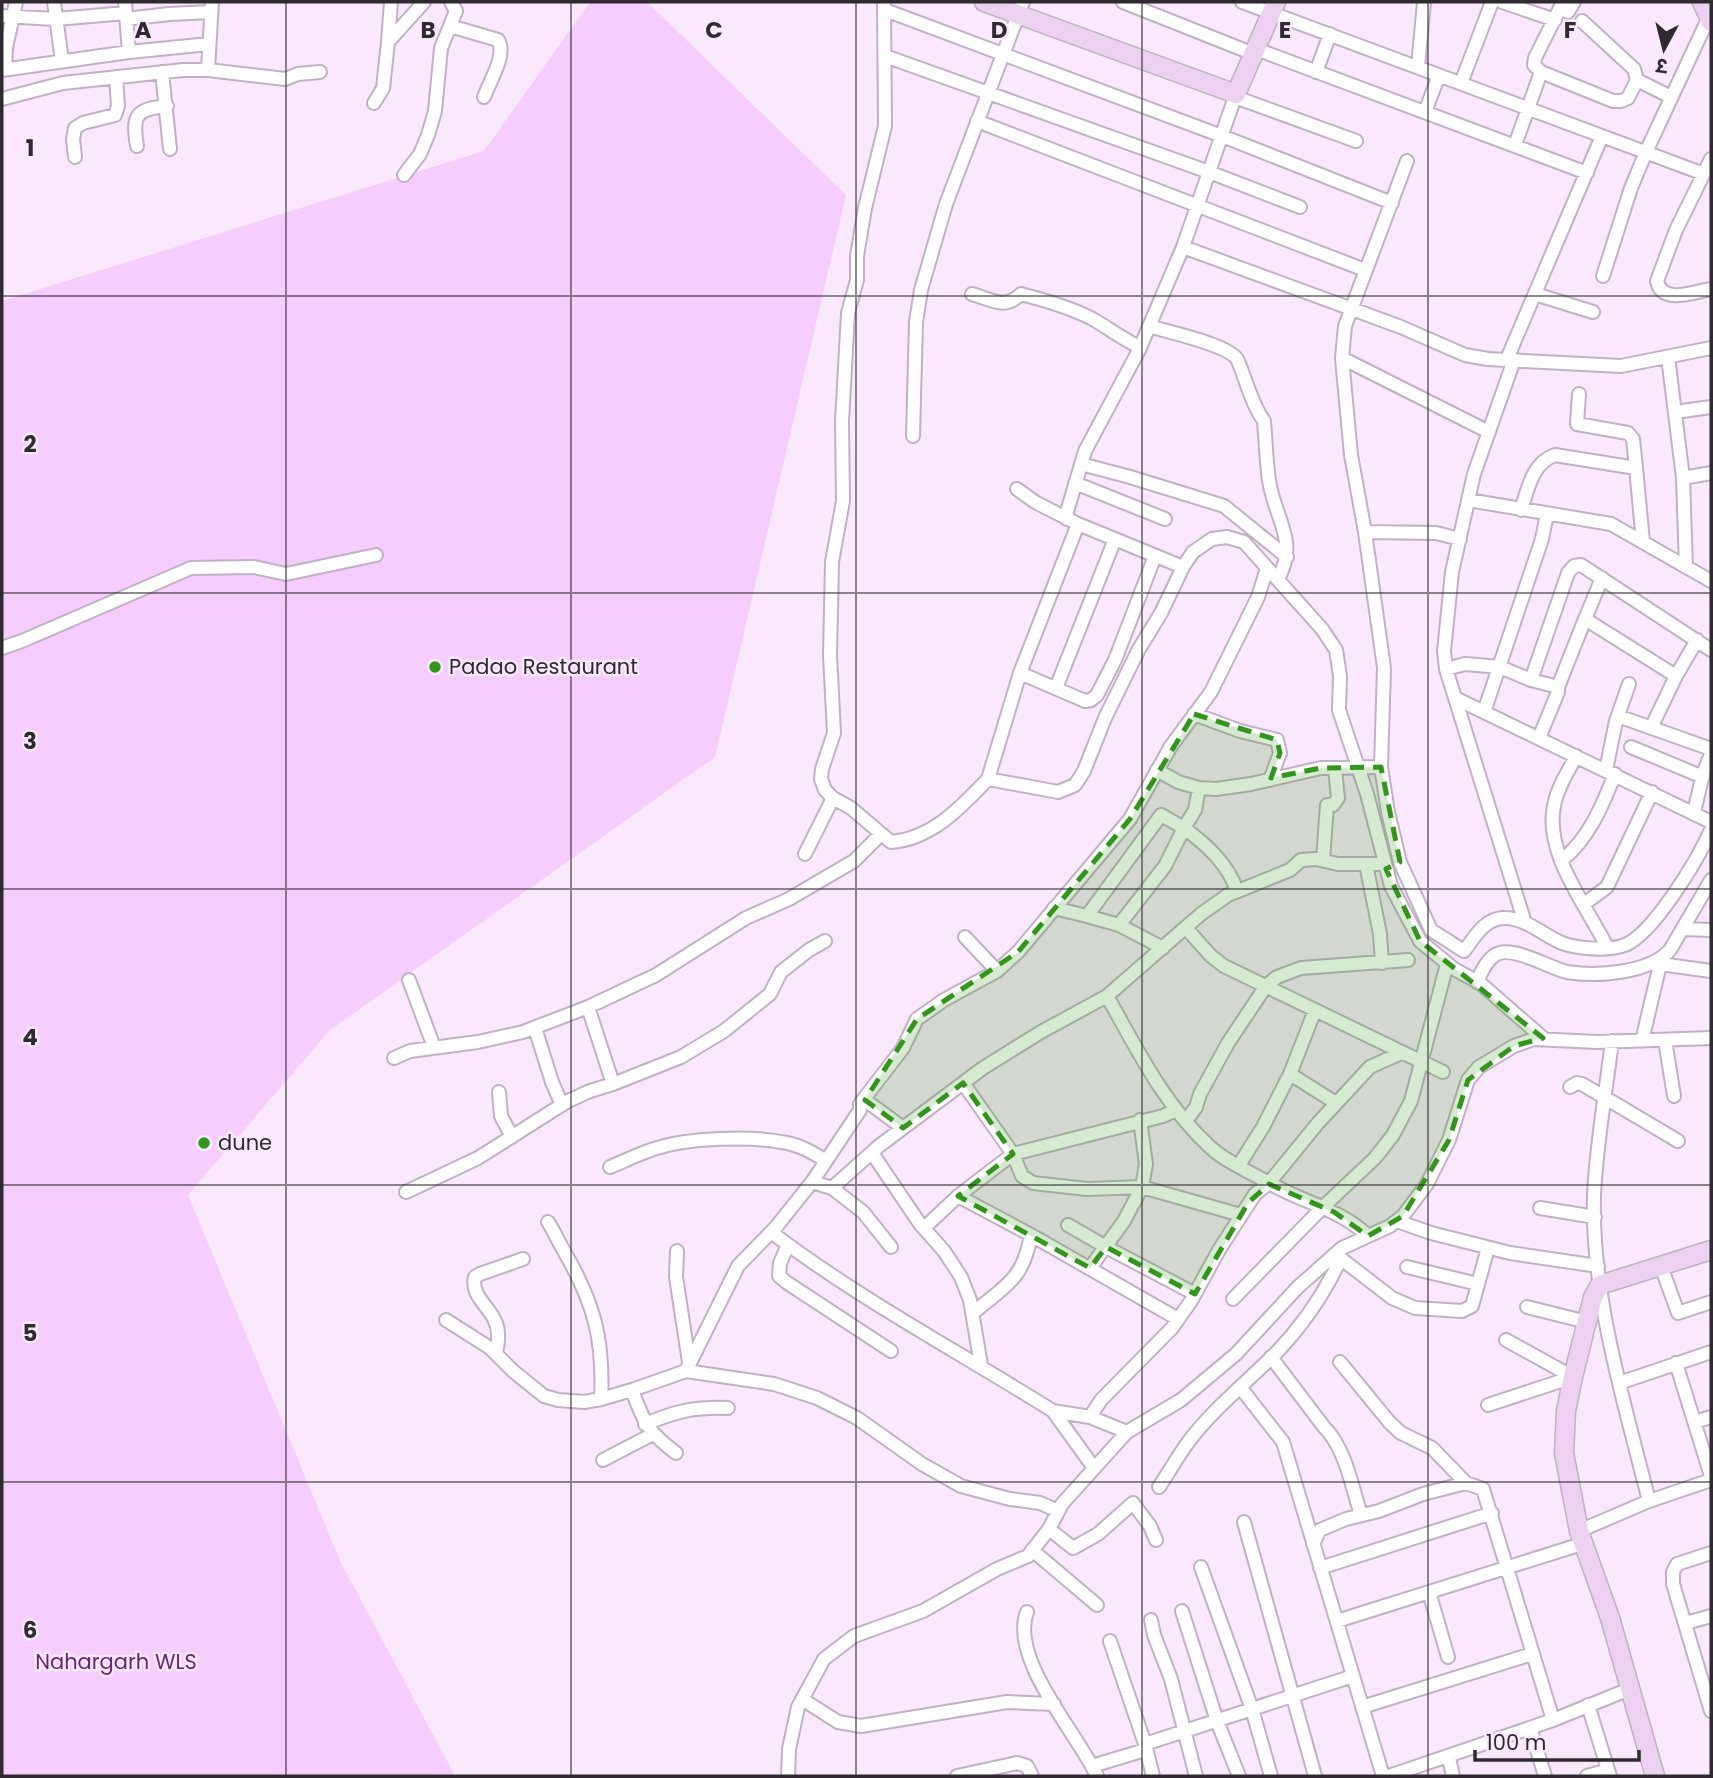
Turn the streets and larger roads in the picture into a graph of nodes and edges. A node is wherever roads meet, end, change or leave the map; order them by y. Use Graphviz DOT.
graph roads {
  1 [pos="16,2"];
  2 [pos="54,2"];
  3 [pos="391,2"];
  4 [pos="424,2"];
  5 [pos="451,2"];
  6 [pos="985,2"];
  7 [pos="1123,2"];
  8 [pos="1242,2"];
  9 [pos="1424,2"];
  10 [pos="1492,2"];
  11 [pos="1502,2"];
  12 [pos="1568,5"];
  13 [pos="885,6"];
  14 [pos="211,7"];
  15 [pos="1274,7"];
  16 [pos="1021,8"];
  17 [pos="1705,9"];
  18 [pos="125,11"];
  19 [pos="8,16"];
  20 [pos="56,19"];
  21 [pos="1555,20"];
  22 [pos="1582,21"];
  23 [pos="450,26"];
  24 [pos="1330,34"];
  25 [pos="388,42"];
  26 [pos="209,44"];
  27 [pos="129,51"];
  28 [pos="1255,52"];
  29 [pos="1003,55"];
  30 [pos="885,56"];
  31 [pos="62,61"];
  32 [pos="1418,67"];
  33 [pos="3,69"];
  34 [pos="208,70"];
  35 [pos="162,72"];
  36 [pos="320,72"];
  37 [pos="1317,72"];
  38 [pos="1541,72"];
  39 [pos="1438,75"];
  40 [pos="116,77"];
  41 [pos="1637,80"];
  42 [pos="1461,83"];
  43 [pos="988,93"];
  44 [pos="1236,96"];
  45 [pos="484,97"];
  46 [pos="1671,97"];
  47 [pos="2,99"];
  48 [pos="374,103"];
  49 [pos="167,106"];
  50 [pos="1529,109"];
  51 [pos="1425,112"];
  52 [pos="977,121"];
  53 [pos="1222,136"];
  54 [pos="1602,136"];
  55 [pos="1356,141"];
  56 [pos="1514,145"];
  57 [pos="137,146"];
  58 [pos="170,149"];
  59 [pos="1646,152"];
  60 [pos="75,157"];
  61 [pos="1711,159"];
  62 [pos="1407,161"];
  63 [pos="1209,172"];
  64 [pos="1587,173"];
  65 [pos="1704,174"];
  66 [pos="404,175"];
  67 [pos="1392,203"];
  68 [pos="1197,206"];
  69 [pos="1300,207"];
  70 [pos="1184,247"];
  71 [pos="1365,270"];
  72 [pos="1603,276"];
  73 [pos="1711,289"];
  74 [pos="1535,294"];
  75 [pos="972,295"];
  76 [pos="1351,309"];
  77 [pos="1593,312"];
  78 [pos="1149,326"];
  79 [pos="1140,347"];
  80 [pos="1711,348"];
  81 [pos="1668,357"];
  82 [pos="1342,358"];
  83 [pos="1511,359"];
  84 [pos="1579,394"];
  85 [pos="1711,407"];
  86 [pos="1675,412"];
  87 [pos="1489,432"];
  88 [pos="913,436"];
  89 [pos="1081,464"];
  90 [pos="1636,468"];
  91 [pos="1711,473"];
  92 [pos="1683,478"];
  93 [pos="1076,483"];
  94 [pos="1017,489"];
  95 [pos="1468,500"];
  96 [pos="1521,510"];
  97 [pos="1547,514"];
  98 [pos="1165,519"];
  99 [pos="1073,522"];
  100 [pos="1365,532"];
  101 [pos="1115,539"];
  102 [pos="1460,539"];
  103 [pos="1643,542"];
  104 [pos="376,555"];
  105 [pos="1155,556"];
  106 [pos="1183,567"];
  107 [pos="1283,567"];
  108 [pos="1686,567"];
  109 [pos="1268,568"];
  110 [pos="1602,578"];
  111 [pos="1711,582"];
  112 [pos="1585,619"];
  113 [pos="1698,640"];
  114 [pos="1121,643"];
  115 [pos="2,648"];
  116 [pos="1139,649"];
  117 [pos="1711,650"];
  118 [pos="1500,667"];
  119 [pos="1446,669"];
  120 [pos="1020,673"];
  121 [pos="1676,676"];
  122 [pos="1531,680"];
  123 [pos="1629,684"];
  124 [pos="1558,687"];
  125 [pos="1056,688"];
  126 [pos="1455,698"];
  127 [pos="1484,712"];
  128 [pos="1194,714"];
  129 [pos="1618,716"];
  130 [pos="1651,728"];
  131 [pos="1539,738"];
  132 [pos="1631,747"];
  133 [pos="1711,752"];
  134 [pos="1576,756"];
  135 [pos="1381,767"];
  136 [pos="1358,768"];
  137 [pos="1335,769"];
  138 [pos="1157,770"];
  139 [pos="1610,772"];
  140 [pos="1703,777"];
  141 [pos="988,779"];
  142 [pos="1270,779"];
  143 [pos="1199,788"];
  144 [pos="1652,792"];
  145 [pos="833,798"];
  146 [pos="1694,812"];
  147 [pos="1711,822"];
  148 [pos="1184,828"];
  149 [pos="1711,830"];
  150 [pos="881,834"];
  151 [pos="805,854"];
  152 [pos="1323,860"];
  153 [pos="1561,861"];
  154 [pos="1400,862"];
  155 [pos="1366,864"];
  156 [pos="1385,867"];
  157 [pos="1710,884"];
  158 [pos="1237,891"];
  159 [pos="1584,904"];
  160 [pos="1054,908"];
  161 [pos="1087,916"];
  162 [pos="1525,923"];
  163 [pos="1119,925"];
  164 [pos="1186,928"];
  165 [pos="1682,929"];
  166 [pos="1711,930"];
  167 [pos="965,937"];
  168 [pos="825,941"];
  169 [pos="1607,947"];
  170 [pos="1163,948"];
  171 [pos="1408,960"];
  172 [pos="1661,962"];
  173 [pos="1382,963"];
  174 [pos="1450,966"];
  175 [pos="997,971"];
  176 [pos="1711,971"];
  177 [pos="409,980"];
  178 [pos="1476,981"];
  179 [pos="1266,986"];
  180 [pos="1107,996"];
  181 [pos="588,1007"];
  182 [pos="1315,1010"];
  183 [pos="535,1028"];
  184 [pos="1543,1038"];
  185 [pos="1711,1038"];
  186 [pos="1665,1040"];
  187 [pos="1612,1041"];
  188 [pos="1642,1041"];
  189 [pos="434,1047"];
  190 [pos="1401,1053"];
  191 [pos="394,1058"];
  192 [pos="1422,1061"];
  193 [pos="1443,1072"];
  194 [pos="1290,1074"];
  195 [pos="963,1083"];
  196 [pos="613,1084"];
  197 [pos="1570,1087"];
  198 [pos="499,1092"];
  199 [pos="1674,1096"];
  200 [pos="1606,1097"];
  201 [pos="864,1100"];
  202 [pos="1336,1103"];
  203 [pos="562,1105"];
  204 [pos="1176,1110"];
  205 [pos="1140,1120"];
  206 [pos="1186,1121"];
  207 [pos="903,1128"];
  208 [pos="512,1137"];
  209 [pos="1678,1141"];
  210 [pos="872,1153"];
  211 [pos="1013,1154"];
  212 [pos="826,1161"];
  213 [pos="1238,1165"];
  214 [pos="610,1167"];
  215 [pos="813,1182"];
  216 [pos="1269,1183"];
  217 [pos="832,1188"];
  218 [pos="1142,1188"];
  219 [pos="406,1192"];
  220 [pos="958,1196"];
  221 [pos="1540,1208"];
  222 [pos="1328,1210"];
  223 [pos="1241,1215"];
  224 [pos="1595,1217"];
  225 [pos="1397,1221"];
  226 [pos="548,1222"];
  227 [pos="1068,1224"];
  228 [pos="924,1228"];
  229 [pos="771,1232"];
  230 [pos="1031,1235"];
  231 [pos="1368,1237"];
  232 [pos="788,1245"];
  233 [pos="891,1247"];
  234 [pos="1106,1247"];
  235 [pos="1488,1248"];
  236 [pos="1711,1250"];
  237 [pos="677,1251"];
  238 [pos="1338,1257"];
  239 [pos="523,1259"];
  240 [pos="1598,1266"];
  241 [pos="1661,1266"];
  242 [pos="1407,1267"];
  243 [pos="1090,1268"];
  244 [pos="1478,1284"];
  245 [pos="1600,1285"];
  246 [pos="1195,1294"];
  247 [pos="1233,1299"];
  248 [pos="1711,1302"];
  249 [pos="1527,1307"];
  250 [pos="973,1313"];
  251 [pos="1178,1319"];
  252 [pos="446,1320"];
  253 [pos="1587,1322"];
  254 [pos="1506,1340"];
  255 [pos="891,1351"];
  256 [pos="1711,1352"];
  257 [pos="496,1354"];
  258 [pos="1271,1357"];
  259 [pos="1340,1362"];
  260 [pos="1676,1363"];
  261 [pos="981,1365"];
  262 [pos="688,1367"];
  263 [pos="1573,1377"];
  264 [pos="1619,1383"];
  265 [pos="1240,1387"];
  266 [pos="632,1390"];
  267 [pos="601,1399"];
  268 [pos="1488,1405"];
  269 [pos="728,1408"];
  270 [pos="1053,1411"];
  271 [pos="1090,1417"];
  272 [pos="1711,1417"];
  273 [pos="1695,1422"];
  274 [pos="649,1429"];
  275 [pos="1127,1432"];
  276 [pos="676,1453"];
  277 [pos="603,1460"];
  278 [pos="1094,1468"];
  279 [pos="1711,1478"];
  280 [pos="1466,1483"];
  281 [pos="1159,1487"];
  282 [pos="1649,1501"];
  283 [pos="1058,1511"];
  284 [pos="1492,1513"];
  285 [pos="1361,1515"];
  286 [pos="1244,1522"];
  287 [pos="1049,1529"];
  288 [pos="1582,1537"];
  289 [pos="1156,1540"];
  290 [pos="1313,1544"];
  291 [pos="1032,1550"];
  292 [pos="1711,1553"];
  293 [pos="1201,1567"];
  294 [pos="1507,1567"];
  295 [pos="1320,1568"];
  296 [pos="1429,1592"];
  297 [pos="1097,1605"];
  298 [pos="1182,1611"];
  299 [pos="1027,1612"];
  300 [pos="1711,1616"];
  301 [pos="1151,1620"];
  302 [pos="1338,1621"];
  303 [pos="1686,1623"];
  304 [pos="1110,1641"];
  305 [pos="1532,1654"];
  306 [pos="1448,1657"];
  307 [pos="1353,1676"];
  308 [pos="1708,1685"];
  309 [pos="1632,1688"];
  310 [pos="1292,1696"];
  311 [pos="802,1699"];
  312 [pos="1054,1704"];
  313 [pos="1588,1705"];
  314 [pos="1362,1707"];
  315 [pos="1252,1709"];
  316 [pos="1711,1711"];
  317 [pos="1553,1720"];
  318 [pos="1217,1721"];
  319 [pos="1530,1728"];
  320 [pos="1183,1730"];
  321 [pos="1145,1747"];
  322 [pos="1449,1758"];
  323 [pos="1094,1771"];
  324 [pos="1609,1773"];
  325 [pos="788,1776"];
  326 [pos="957,1776"];
  327 [pos="1032,1776"];
  328 [pos="1153,1776"];
  329 [pos="1196,1776"];
  330 [pos="1238,1776"];
  331 [pos="1271,1776"];
  332 [pos="1315,1776"];
  333 [pos="1383,1776"];
  334 [pos="1389,1776"];
  335 [pos="1453,1776"];
  336 [pos="1545,1776"];
  337 [pos="1587,1776"];
  338 [pos="1655,1776"];
  1 -- 19 [label="street"];
  2 -- 20 [label="street"];
  3 -- 25 [label="street"];
  4 -- 25 [label="street"];
  5 -- 23 [label="street"];
  6 -- 16 [label="street"];
  7 -- 28 [label="street"];
  8 -- 15 [label="street"];
  9 -- 32 [label="street"];
  10 -- 42 [label="street"];
  11 -- 21 [label="street"];
  12 -- 21 [label="street"];
  13 -- 29 [label="street"];
  13 -- 30 [label="street"];
  14 -- 18 [label="street"];
  14 -- 26 [label="street"];
  15 -- 24 [label="street"];
  15 -- 28 [label="street"];
  16 -- 29 [label="street"];
  16 -- 44 [label="street"];
  17 -- 46 [label="street"];
  18 -- 20 [label="street"];
  18 -- 27 [label="street"];
  19 -- 20 [label="street"];
  19 -- 33 [label="street"];
  20 -- 31 [label="street"];
  21 -- 38 [label="street"];
  22 -- 41 [label="street"];
  23 -- 45 [label="street"];
  23 -- 66 [label="street"];
  24 -- 32 [label="street"];
  24 -- 37 [label="street"];
  25 -- 48 [label="street"];
  26 -- 27 [label="street"];
  26 -- 34 [label="street"];
  27 -- 31 [label="street"];
  28 -- 37 [label="street"];
  28 -- 44 [label="street"];
  29 -- 43 [label="street"];
  29 -- 53 [label="street"];
  30 -- 43 [label="street"];
  30 -- 145 [label="street"];
  31 -- 33 [label="street"];
  32 -- 39 [label="street"];
  34 -- 35 [label="street"];
  34 -- 36 [label="street"];
  35 -- 40 [label="street"];
  35 -- 49 [label="street"];
  37 -- 51 [label="street"];
  38 -- 41 [label="street"];
  38 -- 50 [label="street"];
  39 -- 42 [label="street"];
  39 -- 51 [label="street"];
  40 -- 47 [label="street"];
  40 -- 60 [label="street"];
  41 -- 46 [label="street"];
  42 -- 50 [label="street"];
  43 -- 52 [label="street"];
  43 -- 63 [label="street"];
  44 -- 53 [label="street"];
  44 -- 55 [label="street"];
  46 -- 59 [label="street"];
  49 -- 57 [label="street"];
  49 -- 58 [label="street"];
  50 -- 54 [label="street"];
  50 -- 56 [label="street"];
  51 -- 56 [label="street"];
  52 -- 68 [label="street"];
  52 -- 88 [label="street"];
  53 -- 63 [label="street"];
  53 -- 67 [label="street"];
  54 -- 59 [label="street"];
  54 -- 64 [label="street"];
  56 -- 64 [label="street"];
  59 -- 65 [label="street"];
  59 -- 72 [label="street"];
  61 -- 65 [label="street"];
  62 -- 67 [label="street"];
  63 -- 68 [label="street"];
  63 -- 69 [label="street"];
  64 -- 74 [label="street"];
  65 -- 73 [label="street"];
  67 -- 71 [label="street"];
  68 -- 70 [label="street"];
  68 -- 71 [label="street"];
  70 -- 76 [label="street"];
  70 -- 78 [label="street"];
  71 -- 76 [label="street"];
  74 -- 77 [label="street"];
  74 -- 83 [label="street"];
  75 -- 79 [label="street"];
  76 -- 82 [label="street"];
  76 -- 83 [label="street"];
  78 -- 79 [label="street"];
  78 -- 107 [label="street"];
  79 -- 89 [label="street"];
  80 -- 81 [label="street"];
  81 -- 83 [label="street"];
  81 -- 86 [label="street"];
  82 -- 87 [label="street"];
  82 -- 100 [label="street"];
  83 -- 87 [label="street"];
  84 -- 90 [label="street"];
  85 -- 86 [label="street"];
  86 -- 92 [label="street"];
  87 -- 95 [label="street"];
  89 -- 93 [label="street"];
  89 -- 107 [label="street"];
  90 -- 96 [label="street"];
  90 -- 103 [label="street"];
  91 -- 92 [label="street"];
  92 -- 108 [label="street"];
  93 -- 98 [label="street"];
  93 -- 99 [label="street"];
  94 -- 99 [label="street"];
  95 -- 96 [label="street"];
  95 -- 102 [label="street"];
  96 -- 97 [label="street"];
  97 -- 103 [label="street"];
  97 -- 118 [label="street"];
  99 -- 101 [label="street"];
  99 -- 120 [label="street"];
  100 -- 102 [label="street"];
  100 -- 135 [label="street"];
  101 -- 105 [label="street"];
  101 -- 125 [label="street"];
  102 -- 119 [label="street"];
  103 -- 108 [label="street"];
  104 -- 115 [label="street"];
  105 -- 106 [label="street"];
  105 -- 114 [label="street"];
  106 -- 109 [label="street"];
  106 -- 116 [label="street"];
  107 -- 109 [label="street"];
  107 -- 136 [label="street"];
  108 -- 111 [label="street"];
  109 -- 128 [label="street"];
  110 -- 112 [label="street"];
  110 -- 113 [label="street"];
  110 -- 122 [label="street"];
  112 -- 121 [label="street"];
  112 -- 124 [label="street"];
  113 -- 117 [label="street"];
  113 -- 121 [label="street"];
  114 -- 116 [label="street"];
  114 -- 125 [label="street"];
  116 -- 141 [label="street"];
  118 -- 119 [label="street"];
  118 -- 122 [label="street"];
  118 -- 127 [label="street"];
  119 -- 126 [label="street"];
  120 -- 125 [label="street"];
  120 -- 141 [label="street"];
  121 -- 130 [label="street"];
  122 -- 124 [label="street"];
  123 -- 129 [label="street"];
  124 -- 131 [label="street"];
  126 -- 127 [label="street"];
  126 -- 162 [label="street"];
  127 -- 131 [label="street"];
  128 -- 138 [label="street"];
  128 -- 142 [label="street"];
  129 -- 130 [label="street"];
  129 -- 139 [label="street"];
  130 -- 133 [label="street"];
  131 -- 134 [label="street"];
  132 -- 140 [label="street"];
  133 -- 140 [label="street"];
  134 -- 139 [label="street"];
  134 -- 153 [label="street"];
  135 -- 136 [label="street"];
  135 -- 154 [label="street"];
  136 -- 137 [label="street"];
  136 -- 156 [label="street"];
  137 -- 142 [label="street"];
  137 -- 152 [label="street"];
  138 -- 143 [label="street"];
  138 -- 160 [label="street"];
  139 -- 144 [label="street"];
  139 -- 153 [label="street"];
  140 -- 146 [label="street"];
  141 -- 150 [label="street"];
  142 -- 143 [label="street"];
  143 -- 148 [label="street"];
  144 -- 146 [label="street"];
  144 -- 159 [label="street"];
  145 -- 150 [label="street"];
  145 -- 151 [label="street"];
  146 -- 147 [label="street"];
  148 -- 158 [label="street"];
  148 -- 161 [label="street"];
  148 -- 163 [label="street"];
  149 -- 169 [label="street"];
  150 -- 181 [label="street"];
  152 -- 155 [label="street"];
  152 -- 158 [label="street"];
  153 -- 159 [label="street"];
  154 -- 156 [label="street"];
  154 -- 162 [label="street"];
  155 -- 156 [label="street"];
  155 -- 173 [label="street"];
  156 -- 174 [label="street"];
  157 -- 165 [label="street"];
  158 -- 164 [label="street"];
  159 -- 169 [label="street"];
  160 -- 161 [label="street"];
  160 -- 175 [label="street"];
  161 -- 163 [label="street"];
  162 -- 169 [label="street"];
  163 -- 170 [label="street"];
  164 -- 170 [label="street"];
  164 -- 179 [label="street"];
  165 -- 166 [label="street"];
  165 -- 172 [label="street"];
  167 -- 175 [label="street"];
  168 -- 196 [label="street"];
  170 -- 180 [label="street"];
  171 -- 173 [label="street"];
  172 -- 176 [label="street"];
  172 -- 178 [label="street"];
  172 -- 188 [label="street"];
  173 -- 179 [label="street"];
  174 -- 178 [label="street"];
  174 -- 192 [label="street"];
  175 -- 201 [label="street"];
  177 -- 189 [label="street"];
  178 -- 184 [label="street"];
  179 -- 182 [label="street"];
  179 -- 206 [label="street"];
  180 -- 195 [label="street"];
  180 -- 204 [label="street"];
  181 -- 183 [label="street"];
  181 -- 196 [label="street"];
  182 -- 190 [label="street"];
  182 -- 194 [label="street"];
  183 -- 189 [label="street"];
  183 -- 203 [label="street"];
  184 -- 187 [label="street"];
  184 -- 225 [label="street"];
  185 -- 186 [label="street"];
  186 -- 188 [label="street"];
  186 -- 199 [label="street"];
  187 -- 188 [label="street"];
  187 -- 200 [label="street"];
  189 -- 191 [label="street"];
  190 -- 192 [label="street"];
  190 -- 202 [label="street"];
  192 -- 193 [label="street"];
  192 -- 222 [label="street"];
  194 -- 202 [label="street"];
  194 -- 213 [label="street"];
  195 -- 207 [label="street"];
  195 -- 211 [label="street"];
  196 -- 203 [label="street"];
  197 -- 200 [label="street"];
  198 -- 208 [label="street"];
  200 -- 209 [label="street"];
  200 -- 224 [label="street"];
  201 -- 207 [label="street"];
  201 -- 212 [label="street"];
  202 -- 216 [label="street"];
  203 -- 208 [label="street"];
  204 -- 205 [label="street"];
  204 -- 206 [label="street"];
  205 -- 211 [label="street"];
  205 -- 218 [label="street"];
  206 -- 213 [label="street"];
  207 -- 210 [label="street"];
  208 -- 219 [label="street"];
  210 -- 217 [label="street"];
  210 -- 228 [label="street"];
  211 -- 218 [label="street"];
  211 -- 220 [label="street"];
  212 -- 214 [label="street"];
  212 -- 215 [label="street"];
  213 -- 216 [label="street"];
  215 -- 217 [label="street"];
  215 -- 229 [label="street"];
  216 -- 222 [label="street"];
  216 -- 223 [label="street"];
  217 -- 233 [label="street"];
  218 -- 223 [label="street"];
  218 -- 234 [label="street"];
  220 -- 228 [label="street"];
  220 -- 230 [label="street"];
  221 -- 224 [label="street"];
  222 -- 231 [label="street"];
  222 -- 247 [label="street"];
  223 -- 246 [label="street"];
  224 -- 240 [label="street"];
  225 -- 231 [label="street"];
  225 -- 235 [label="street"];
  226 -- 267 [label="street"];
  227 -- 234 [label="street"];
  228 -- 250 [label="street"];
  229 -- 232 [label="street"];
  229 -- 262 [label="street"];
  230 -- 243 [label="street"];
  230 -- 250 [label="street"];
  231 -- 238 [label="street"];
  232 -- 255 [label="street"];
  232 -- 261 [label="street"];
  234 -- 243 [label="street"];
  234 -- 246 [label="street"];
  235 -- 240 [label="street"];
  235 -- 244 [label="street"];
  236 -- 241 [label="street"];
  237 -- 262 [label="street"];
  238 -- 244 [label="street"];
  238 -- 258 [label="street"];
  238 -- 275 [label="street"];
  239 -- 257 [label="street"];
  240 -- 245 [label="street"];
  241 -- 245 [label="street"];
  241 -- 248 [label="street"];
  242 -- 244 [label="street"];
  243 -- 251 [label="street"];
  245 -- 253 [label="street"];
  245 -- 264 [label="street"];
  246 -- 251 [label="street"];
  249 -- 253 [label="street"];
  250 -- 261 [label="street"];
  251 -- 271 [label="street"];
  252 -- 257 [label="street"];
  253 -- 263 [label="street"];
  254 -- 263 [label="street"];
  256 -- 260 [label="street"];
  257 -- 267 [label="street"];
  258 -- 265 [label="street"];
  258 -- 285 [label="street"];
  259 -- 280 [label="street"];
  260 -- 264 [label="street"];
  260 -- 273 [label="street"];
  261 -- 270 [label="street"];
  262 -- 266 [label="street"];
  262 -- 283 [label="street"];
  263 -- 268 [label="street"];
  263 -- 288 [label="street"];
  264 -- 282 [label="street"];
  265 -- 281 [label="street"];
  265 -- 290 [label="street"];
  266 -- 267 [label="street"];
  266 -- 274 [label="street"];
  269 -- 274 [label="street"];
  270 -- 271 [label="street"];
  270 -- 278 [label="street"];
  271 -- 275 [label="street"];
  272 -- 273 [label="street"];
  273 -- 279 [label="street"];
  274 -- 276 [label="street"];
  274 -- 277 [label="street"];
  275 -- 278 [label="street"];
  278 -- 283 [label="street"];
  279 -- 282 [label="street"];
  280 -- 284 [label="street"];
  280 -- 285 [label="street"];
  282 -- 288 [label="street"];
  283 -- 287 [label="street"];
  284 -- 294 [label="street"];
  284 -- 295 [label="street"];
  285 -- 290 [label="street"];
  286 -- 310 [label="street"];
  287 -- 289 [label="street"];
  287 -- 291 [label="street"];
  288 -- 294 [label="street"];
  288 -- 309 [label="street"];
  290 -- 295 [label="street"];
  291 -- 297 [label="street"];
  291 -- 311 [label="street"];
  292 -- 303 [label="street"];
  293 -- 315 [label="street"];
  294 -- 296 [label="street"];
  294 -- 305 [label="street"];
  295 -- 302 [label="street"];
  296 -- 302 [label="street"];
  296 -- 306 [label="street"];
  298 -- 318 [label="street"];
  299 -- 312 [label="street"];
  300 -- 303 [label="street"];
  301 -- 320 [label="street"];
  302 -- 307 [label="street"];
  303 -- 308 [label="street"];
  304 -- 321 [label="street"];
  305 -- 314 [label="street"];
  305 -- 317 [label="street"];
  307 -- 310 [label="street"];
  307 -- 314 [label="street"];
  308 -- 316 [label="street"];
  309 -- 313 [label="street"];
  309 -- 338 [label="street"];
  310 -- 315 [label="street"];
  310 -- 332 [label="street"];
  311 -- 312 [label="street"];
  311 -- 325 [label="street"];
  312 -- 323 [label="street"];
  313 -- 317 [label="street"];
  313 -- 324 [label="street"];
  314 -- 333 [label="street"];
  315 -- 318 [label="street"];
  315 -- 331 [label="street"];
  317 -- 319 [label="street"];
  318 -- 320 [label="street"];
  318 -- 330 [label="street"];
  319 -- 322 [label="street"];
  319 -- 336 [label="street"];
  320 -- 321 [label="street"];
  320 -- 329 [label="street"];
  321 -- 323 [label="street"];
  321 -- 328 [label="street"];
  322 -- 334 [label="street"];
  322 -- 335 [label="street"];
  324 -- 337 [label="street"];
  326 -- 327 [label="street"];
}
